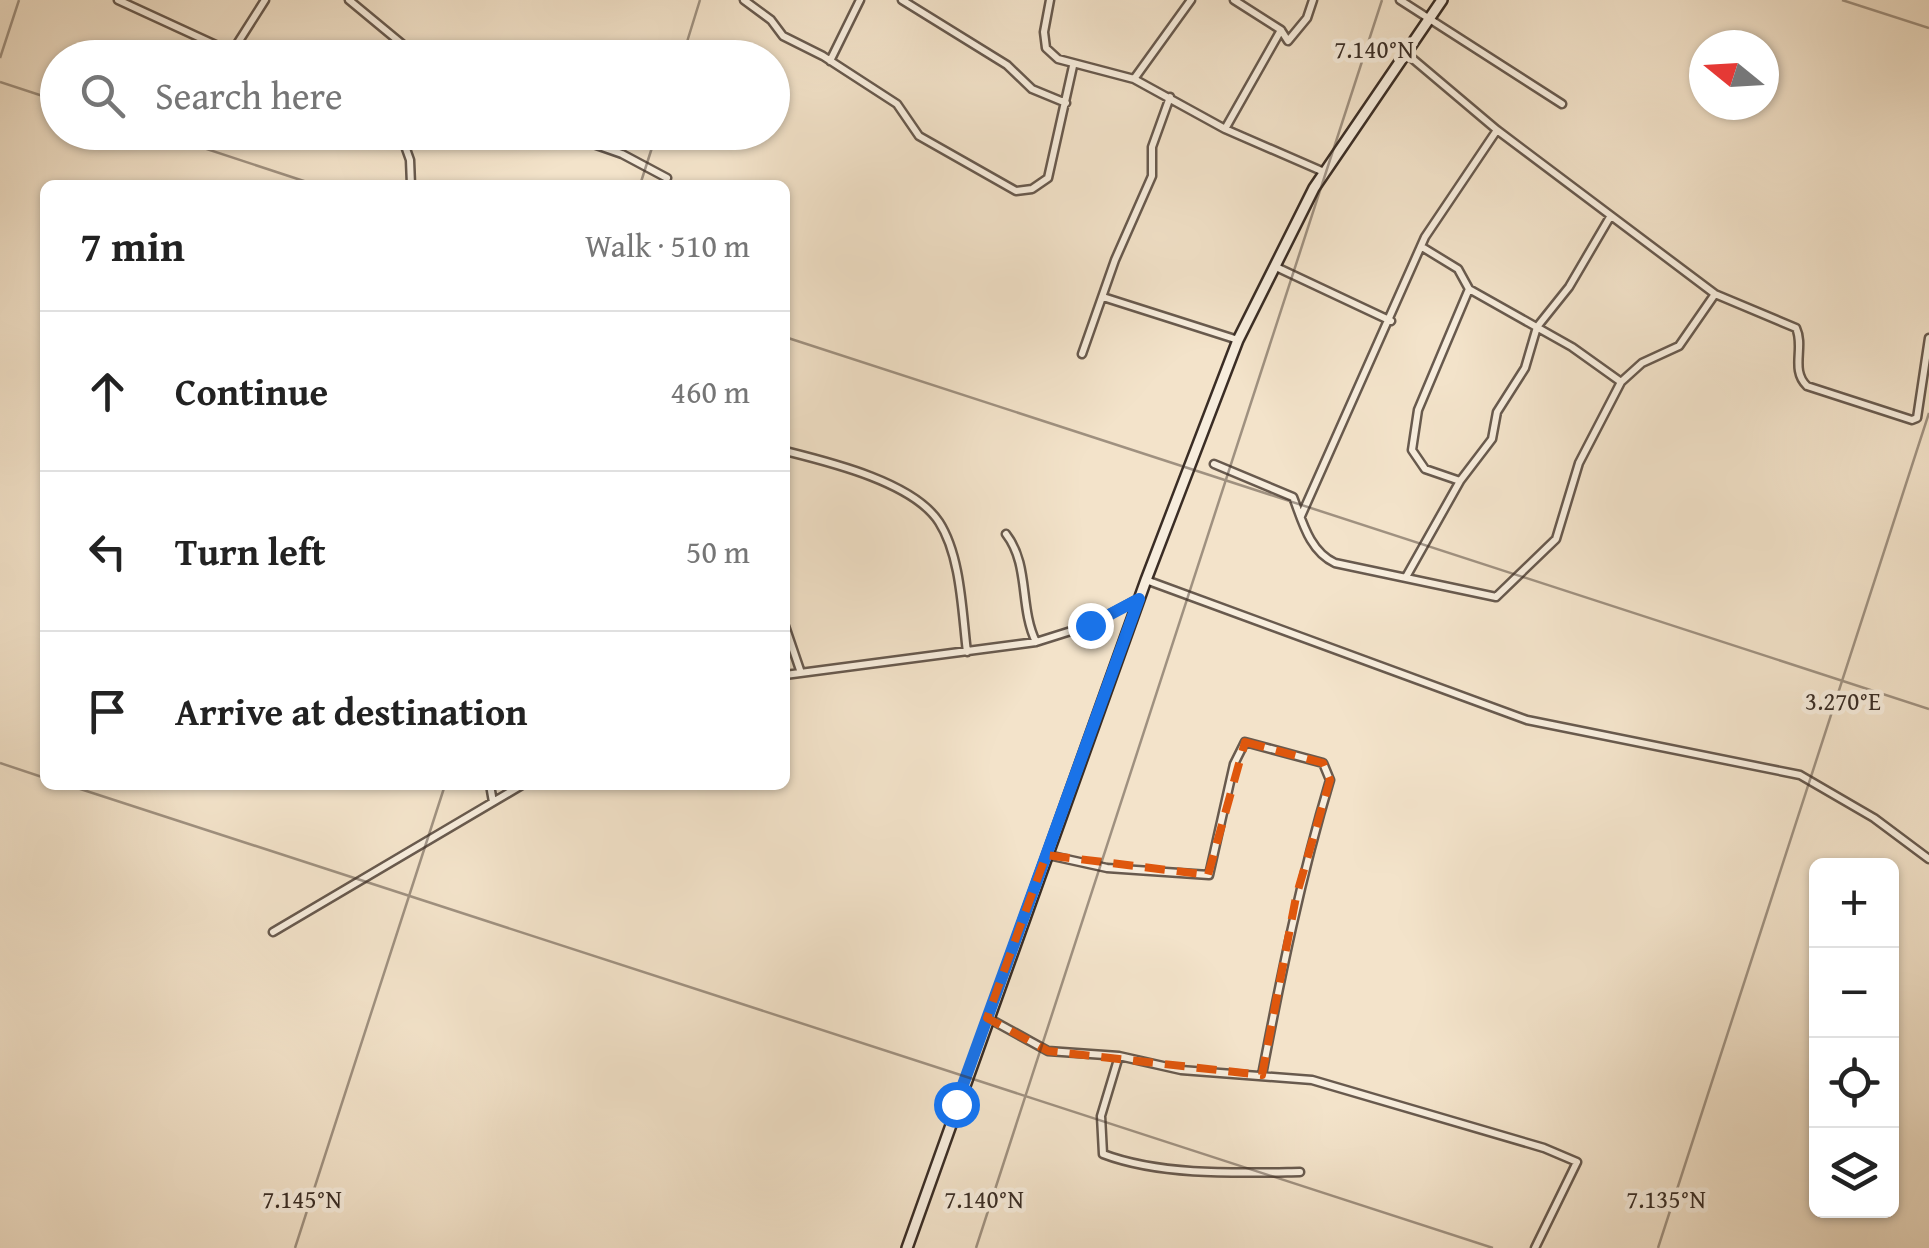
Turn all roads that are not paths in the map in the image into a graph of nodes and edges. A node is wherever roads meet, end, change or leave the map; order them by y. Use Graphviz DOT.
graph roads {
  1 [pos="118,0"];
  2 [pos="264,0"];
  3 [pos="349,0"];
  4 [pos="744,0"];
  5 [pos="860,0"];
  6 [pos="902,0"];
  7 [pos="1050,0"];
  8 [pos="1190,0"];
  9 [pos="1234,0"];
  10 [pos="1313,0"];
  11 [pos="1400,0"];
  12 [pos="1442,0"];
  13 [pos="1431,17"];
  14 [pos="1281,30"];
  15 [pos="206,40"];
  16 [pos="239,40"];
  17 [pos="397,40"];
  18 [pos="1407,54"];
  19 [pos="830,61"];
  20 [pos="1073,66"];
  21 [pos="1134,80"];
  22 [pos="1170,98"];
  23 [pos="1066,103"];
  24 [pos="1562,104"];
  25 [pos="1225,129"];
  26 [pos="1497,130"];
  27 [pos="406,150"];
  28 [pos="611,150"];
  29 [pos="1324,172"];
  30 [pos="667,178"];
  31 [pos="411,180"];
  32 [pos="1610,217"];
  33 [pos="1422,247"];
  34 [pos="1272,265"];
  35 [pos="1469,289"];
  36 [pos="1715,294"];
  37 [pos="1103,297"];
  38 [pos="1392,321"];
  39 [pos="1537,327"];
  40 [pos="1929,338"];
  41 [pos="1238,340"];
  42 [pos="1082,354"];
  43 [pos="1621,382"];
  44 [pos="790,452"];
  45 [pos="1214,464"];
  46 [pos="1460,481"];
  47 [pos="1301,517"];
  48 [pos="1006,534"];
  49 [pos="1406,577"];
  50 [pos="1146,580"];
  51 [pos="1139,599"];
  52 [pos="790,641"];
  53 [pos="1036,642"];
  54 [pos="967,652"];
  55 [pos="800,670"];
  56 [pos="790,674"];
  57 [pos="491,790"];
  58 [pos="513,790"];
  59 [pos="493,802"];
  60 [pos="1046,854"];
  61 [pos="1929,859"];
  62 [pos="273,932"];
  63 [pos="987,1018"];
  64 [pos="1120,1056"];
  65 [pos="1262,1075"];
  66 [pos="1300,1172"];
  67 [pos="907,1248"];
  68 [pos="1535,1248"];
  1 -- 15 [label="street"];
  2 -- 16 [label="street"];
  3 -- 17 [label="street"];
  4 -- 19 [label="street"];
  5 -- 19 [label="street"];
  6 -- 23 [label="street"];
  7 -- 20 [label="street"];
  8 -- 21 [label="street"];
  9 -- 14 [label="street"];
  10 -- 14 [label="street"];
  11 -- 13 [label="street"];
  12 -- 13 [label="main road"];
  13 -- 18 [label="main road"];
  13 -- 24 [label="street"];
  14 -- 25 [label="street"];
  18 -- 26 [label="street"];
  18 -- 29 [label="main road"];
  19 -- 23 [label="street"];
  20 -- 21 [label="street"];
  20 -- 23 [label="street"];
  21 -- 22 [label="street"];
  22 -- 25 [label="street"];
  22 -- 37 [label="street"];
  25 -- 29 [label="street"];
  26 -- 32 [label="street"];
  26 -- 33 [label="street"];
  27 -- 31 [label="street"];
  28 -- 30 [label="street"];
  29 -- 34 [label="main road"];
  32 -- 36 [label="street"];
  32 -- 39 [label="street"];
  33 -- 35 [label="street"];
  33 -- 38 [label="street"];
  34 -- 38 [label="street"];
  34 -- 41 [label="main road"];
  35 -- 39 [label="street"];
  35 -- 46 [label="street"];
  36 -- 40 [label="street"];
  36 -- 43 [label="street"];
  37 -- 41 [label="street"];
  37 -- 42 [label="street"];
  38 -- 47 [label="street"];
  39 -- 43 [label="street"];
  39 -- 46 [label="street"];
  41 -- 50 [label="main road"];
  43 -- 49 [label="street"];
  44 -- 54 [label="street"];
  45 -- 47 [label="street"];
  46 -- 49 [label="street"];
  47 -- 49 [label="street"];
  48 -- 53 [label="street"];
  50 -- 51 [label="main road"];
  50 -- 61 [label="street"];
  51 -- 53 [label="street"];
  51 -- 60 [label="main road"];
  52 -- 55 [label="street"];
  53 -- 54 [label="street"];
  54 -- 55 [label="street"];
  55 -- 56 [label="street"];
  57 -- 59 [label="street"];
  58 -- 59 [label="street"];
  59 -- 62 [label="street"];
  60 -- 63 [label="main road"];
  60 -- 65 [label="street"];
  63 -- 64 [label="street"];
  63 -- 67 [label="main road"];
  64 -- 65 [label="street"];
  64 -- 66 [label="street"];
  65 -- 68 [label="street"];
}
